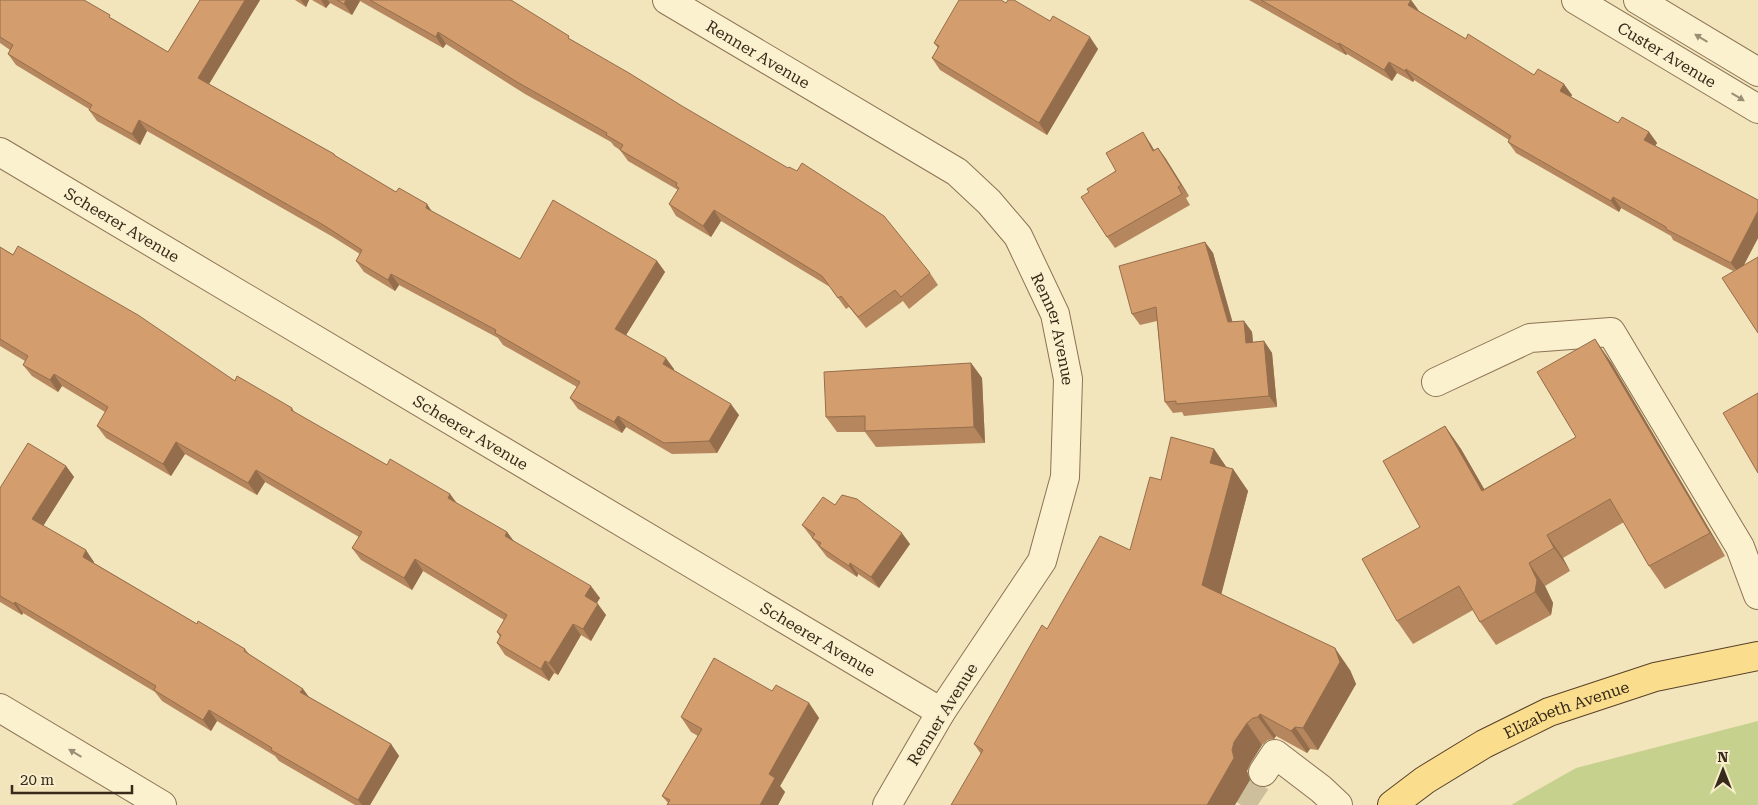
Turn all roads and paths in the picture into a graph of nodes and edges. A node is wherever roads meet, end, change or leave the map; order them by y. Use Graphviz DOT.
graph roads {
  1 [pos="667,0"];
  2 [pos="1576,0"];
  3 [pos="1638,0"];
  4 [pos="1758,72"];
  5 [pos="1758,109"];
  6 [pos="0,152"];
  7 [pos="1436,382"];
  8 [pos="1758,595"];
  9 [pos="1758,656"];
  10 [pos="0,708"];
  11 [pos="941,712"];
  12 [pos="1263,772"];
  13 [pos="162,805"];
  14 [pos="887,805"];
  15 [pos="1338,805"];
  16 [pos="1392,805"];
  1 -- 11 [label="street, Renner Avenue"];
  2 -- 5 [label="street, Custer Avenue, one-way"];
  4 -- 3 [label="street, Custer Avenue, one-way"];
  6 -- 11 [label="street, Scheerer Avenue"];
  7 -- 8 [label="street"];
  9 -- 16 [label="main road, Elizabeth Avenue"];
  13 -- 10 [label="street, one-way"];
  11 -- 14 [label="street, Renner Avenue"];
  12 -- 15 [label="street"];
}
